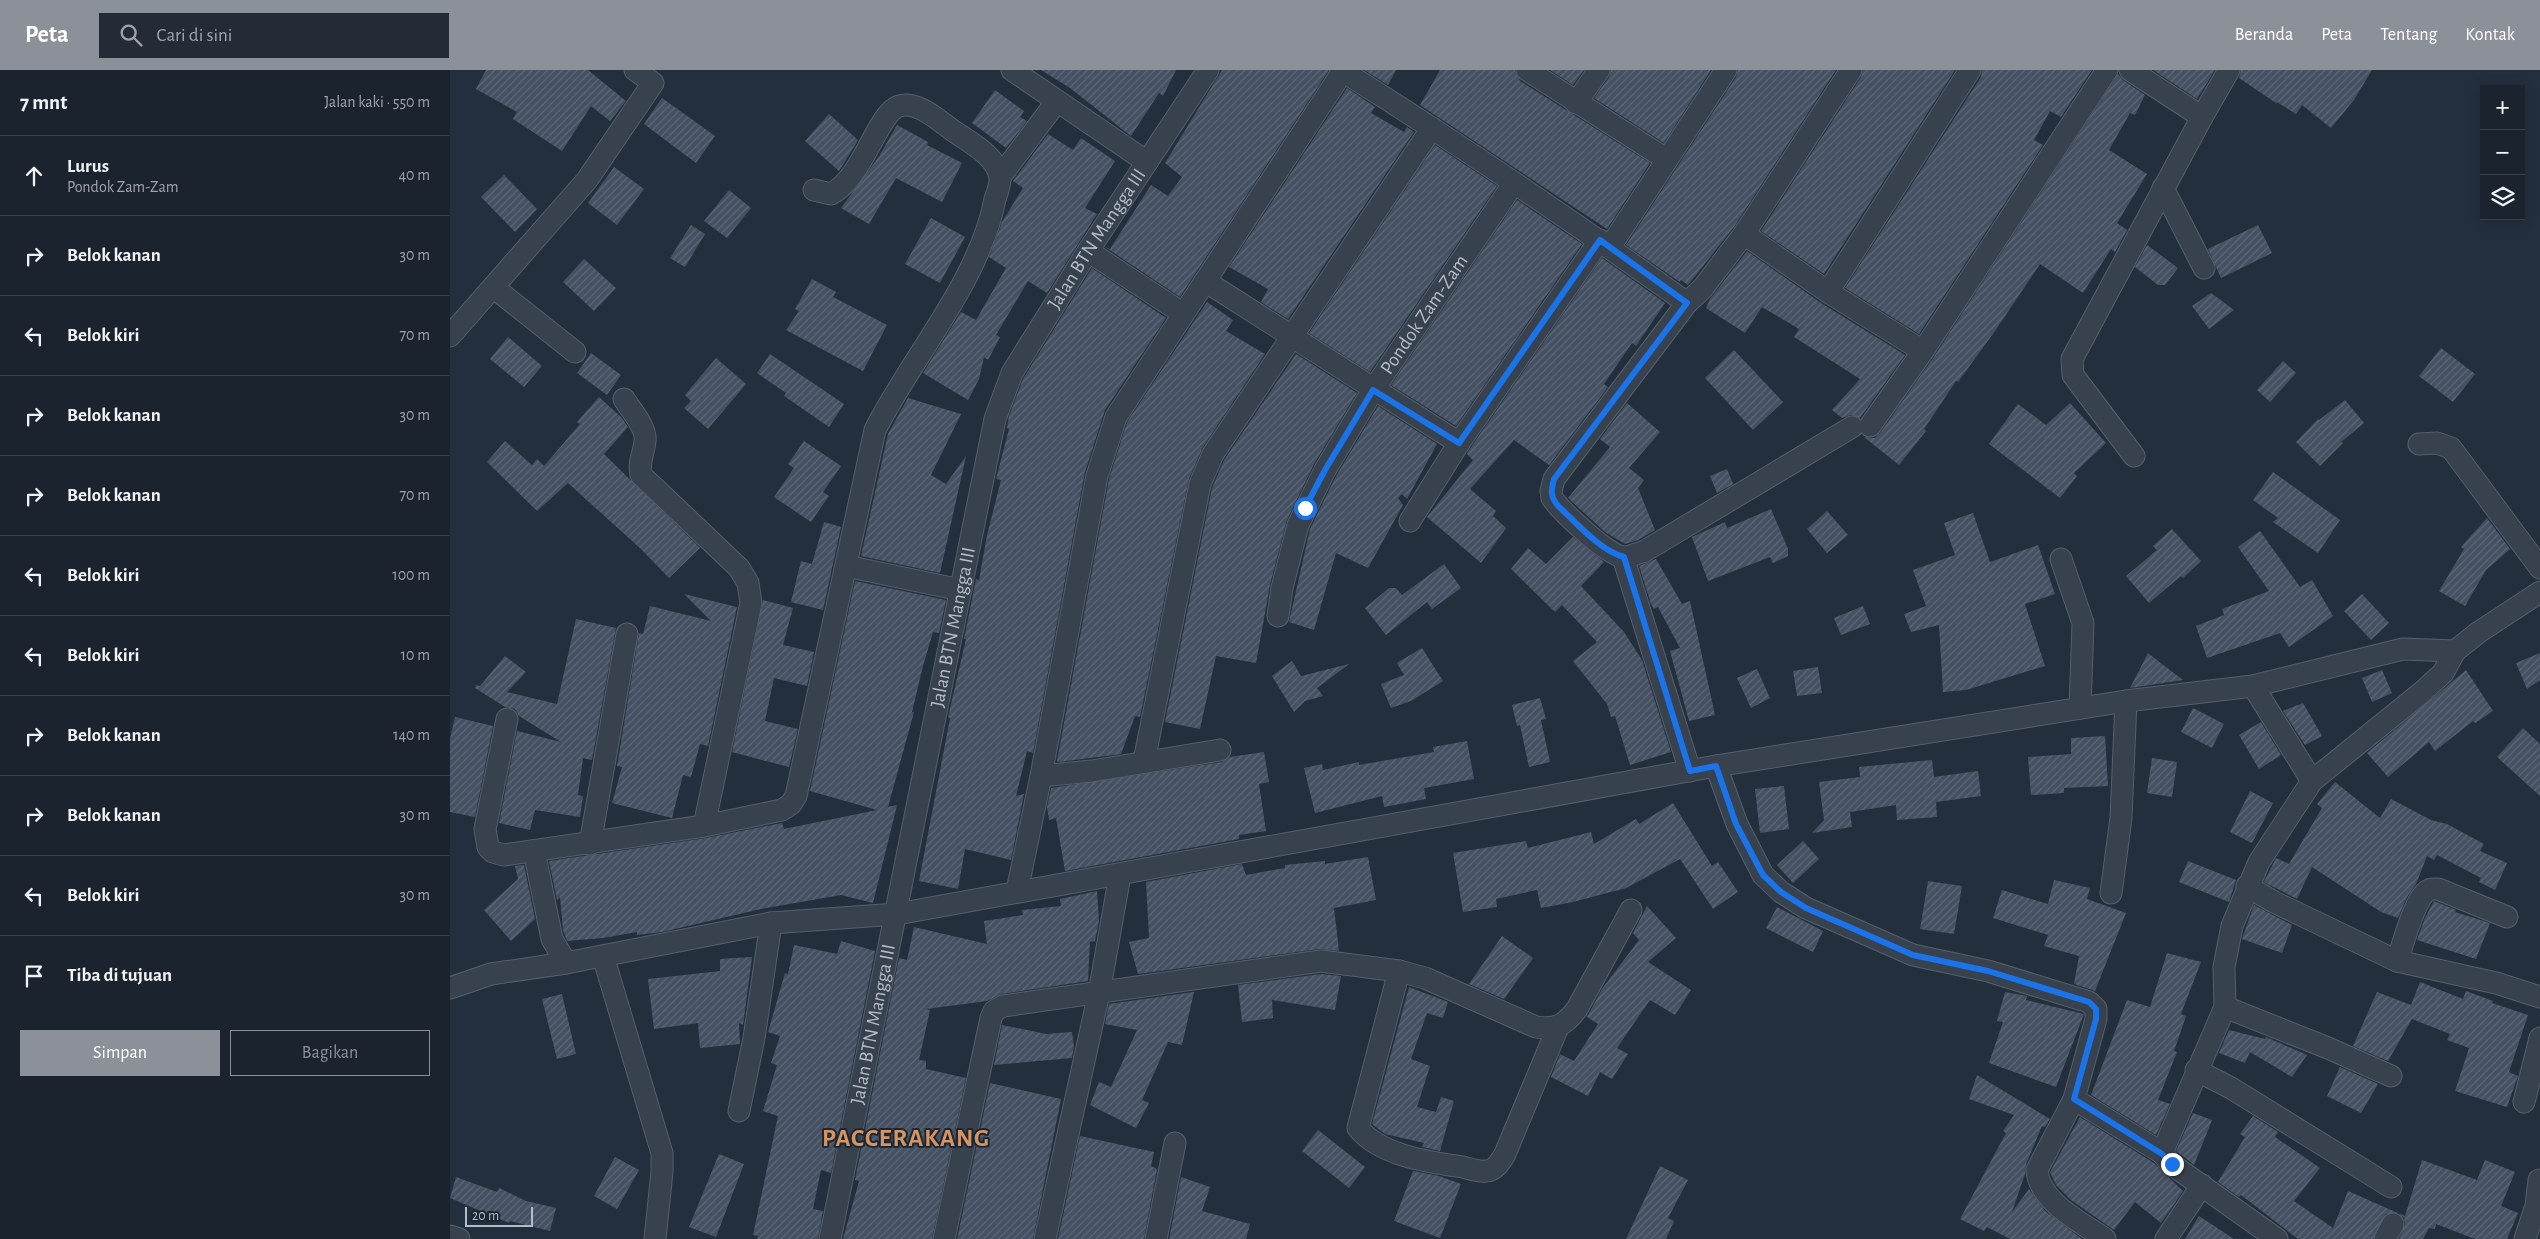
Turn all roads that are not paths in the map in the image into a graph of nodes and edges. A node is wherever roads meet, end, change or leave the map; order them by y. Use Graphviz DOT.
graph roads {
  1 [pos="635,70"];
  2 [pos="1012,70"];
  3 [pos="1342,70"];
  4 [pos="1527,70"];
  5 [pos="1599,70"];
  6 [pos="1726,70"];
  7 [pos="1851,70"];
  8 [pos="1970,70"];
  9 [pos="2107,70"];
  10 [pos="2130,70"];
  11 [pos="2230,70"];
  12 [pos="1204,71"];
  13 [pos="1057,101"];
  14 [pos="1576,103"];
  15 [pos="2202,117"];
  16 [pos="1432,128"];
  17 [pos="1666,158"];
  18 [pos="1147,162"];
  19 [pos="1000,177"];
  20 [pos="1514,183"];
  21 [pos="2164,188"];
  22 [pos="814,190"];
  23 [pos="1744,234"];
  24 [pos="1605,244"];
  25 [pos="1088,252"];
  26 [pos="2204,268"];
  27 [pos="1205,281"];
  28 [pos="493,287"];
  29 [pos="1828,292"];
  30 [pos="1687,303"];
  31 [pos="1182,313"];
  32 [pos="450,336"];
  33 [pos="1292,337"];
  34 [pos="1923,351"];
  35 [pos="575,352"];
  36 [pos="1373,390"];
  37 [pos="624,399"];
  38 [pos="1459,443"];
  39 [pos="2419,444"];
  40 [pos="2134,456"];
  41 [pos="1410,521"];
  42 [pos="1624,557"];
  43 [pos="2061,559"];
  44 [pos="846,566"];
  45 [pos="2540,568"];
  46 [pos="960,590"];
  47 [pos="2540,592"];
  48 [pos="1278,616"];
  49 [pos="627,634"];
  50 [pos="2455,651"];
  51 [pos="2253,686"];
  52 [pos="2126,701"];
  53 [pos="2080,708"];
  54 [pos="507,719"];
  55 [pos="1220,750"];
  56 [pos="1144,761"];
  57 [pos="1716,766"];
  58 [pos="1690,771"];
  59 [pos="1041,776"];
  60 [pos="2312,781"];
  61 [pos="704,826"];
  62 [pos="590,844"];
  63 [pos="534,851"];
  64 [pos="1120,875"];
  65 [pos="2248,886"];
  66 [pos="1017,891"];
  67 [pos="2110,893"];
  68 [pos="1631,910"];
  69 [pos="897,914"];
  70 [pos="2507,917"];
  71 [pos="771,923"];
  72 [pos="603,956"];
  73 [pos="2397,961"];
  74 [pos="566,963"];
  75 [pos="1398,971"];
  76 [pos="450,988"];
  77 [pos="1099,993"];
  78 [pos="2540,998"];
  79 [pos="2225,1007"];
  80 [pos="1558,1027"];
  81 [pos="2540,1038"];
  82 [pos="2196,1070"];
  83 [pos="2391,1076"];
  84 [pos="2074,1099"];
  85 [pos="2524,1102"];
  86 [pos="738,1111"];
  87 [pos="1175,1143"];
  88 [pos="2162,1154"];
  89 [pos="2539,1180"];
  90 [pos="2202,1185"];
  91 [pos="2391,1187"];
  92 [pos="450,1236"];
  93 [pos="459,1239"];
  94 [pos="655,1239"];
  95 [pos="830,1239"];
  96 [pos="944,1239"];
  97 [pos="1045,1239"];
  98 [pos="1156,1239"];
  99 [pos="2105,1239"];
  100 [pos="2166,1239"];
  101 [pos="2277,1239"];
  102 [pos="2525,1239"];
  1 -- 28 [label="street"];
  2 -- 13 [label="street"];
  3 -- 16 [label="street"];
  3 -- 27 [label="street"];
  4 -- 14 [label="street"];
  5 -- 14 [label="street"];
  6 -- 17 [label="street"];
  7 -- 23 [label="street"];
  8 -- 29 [label="street"];
  9 -- 34 [label="street"];
  10 -- 15 [label="street"];
  11 -- 15 [label="street"];
  12 -- 18 [label="street, Jalan BTN Mangga III"];
  13 -- 18 [label="street"];
  13 -- 19 [label="street"];
  14 -- 17 [label="street"];
  15 -- 21 [label="street"];
  16 -- 20 [label="street"];
  16 -- 33 [label="street"];
  17 -- 24 [label="street"];
  18 -- 25 [label="street, Jalan BTN Mangga III"];
  19 -- 22 [label="street"];
  19 -- 44 [label="street"];
  20 -- 24 [label="street"];
  20 -- 36 [label="street, Pondok Zam-Zam"];
  21 -- 26 [label="street"];
  21 -- 40 [label="street"];
  23 -- 29 [label="street"];
  23 -- 30 [label="street"];
  24 -- 30 [label="street"];
  24 -- 38 [label="street"];
  25 -- 31 [label="street"];
  25 -- 46 [label="street, Jalan BTN Mangga III"];
  27 -- 31 [label="street"];
  27 -- 33 [label="street"];
  28 -- 32 [label="street"];
  28 -- 35 [label="street"];
  29 -- 34 [label="street"];
  30 -- 42 [label="street"];
  31 -- 59 [label="street"];
  33 -- 36 [label="street"];
  33 -- 56 [label="street"];
  34 -- 42 [label="street"];
  36 -- 38 [label="street"];
  36 -- 48 [label="street, Pondok Zam-Zam"];
  37 -- 61 [label="street"];
  38 -- 41 [label="street"];
  39 -- 45 [label="street"];
  42 -- 58 [label="street"];
  43 -- 53 [label="street"];
  44 -- 46 [label="street"];
  44 -- 61 [label="street"];
  46 -- 69 [label="street, Jalan BTN Mangga III"];
  47 -- 50 [label="street"];
  49 -- 62 [label="street"];
  50 -- 51 [label="street"];
  50 -- 60 [label="street"];
  51 -- 52 [label="street"];
  51 -- 60 [label="street"];
  52 -- 53 [label="street"];
  52 -- 67 [label="street"];
  53 -- 57 [label="street"];
  54 -- 63 [label="street"];
  55 -- 56 [label="street"];
  56 -- 59 [label="street"];
  57 -- 58 [label="street"];
  57 -- 84 [label="street"];
  58 -- 64 [label="street"];
  59 -- 66 [label="street"];
  60 -- 65 [label="street"];
  61 -- 62 [label="street"];
  62 -- 63 [label="street"];
  63 -- 74 [label="street"];
  64 -- 66 [label="street"];
  64 -- 77 [label="street"];
  65 -- 73 [label="street"];
  65 -- 79 [label="street"];
  66 -- 69 [label="street"];
  68 -- 80 [label="street"];
  69 -- 71 [label="street"];
  69 -- 95 [label="street, Jalan BTN Mangga III"];
  70 -- 73 [label="street"];
  71 -- 72 [label="street"];
  71 -- 86 [label="street"];
  72 -- 74 [label="street"];
  72 -- 94 [label="street"];
  73 -- 78 [label="street"];
  74 -- 76 [label="street"];
  75 -- 77 [label="street"];
  75 -- 80 [label="street"];
  75 -- 80 [label="street"];
  77 -- 96 [label="street"];
  77 -- 97 [label="street"];
  79 -- 82 [label="street"];
  79 -- 83 [label="street"];
  81 -- 85 [label="street"];
  82 -- 88 [label="street"];
  82 -- 91 [label="street"];
  84 -- 88 [label="street"];
  84 -- 99 [label="street"];
  87 -- 98 [label="street"];
  88 -- 90 [label="street"];
  89 -- 102 [label="street"];
  90 -- 100 [label="street"];
  90 -- 101 [label="street"];
  92 -- 93 [label="street"];
}
